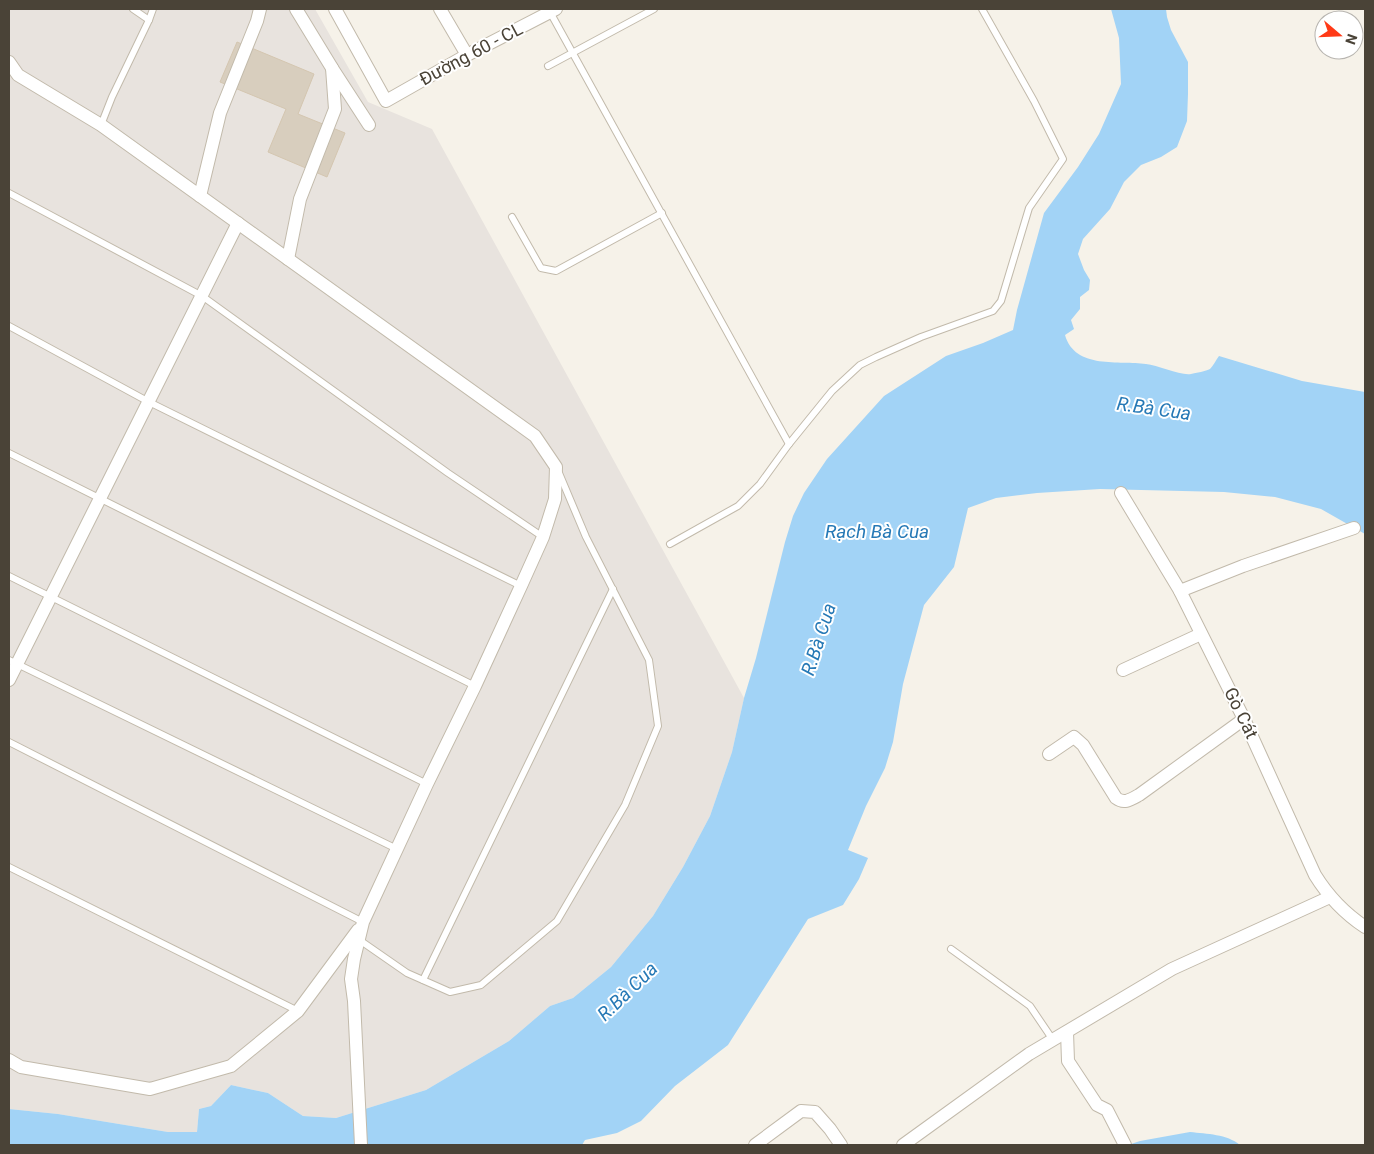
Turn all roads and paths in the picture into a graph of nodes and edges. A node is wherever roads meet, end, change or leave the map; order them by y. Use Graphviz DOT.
graph roads {
  1 [pos="133,9"];
  2 [pos="153,9"];
  3 [pos="260,9"];
  4 [pos="296,9"];
  5 [pos="335,9"];
  6 [pos="440,9"];
  7 [pos="654,9"];
  8 [pos="982,9"];
  9 [pos="553,10"];
  10 [pos="149,20"];
  11 [pos="572,53"];
  12 [pos="467,56"];
  13 [pos="9,62"];
  14 [pos="548,66"];
  15 [pos="332,68"];
  16 [pos="100,125"];
  17 [pos="370,125"];
  18 [pos="9,193"];
  19 [pos="200,196"];
  20 [pos="662,213"];
  21 [pos="512,217"];
  22 [pos="238,224"];
  23 [pos="288,259"];
  24 [pos="202,296"];
  25 [pos="9,326"];
  26 [pos="149,402"];
  27 [pos="789,444"];
  28 [pos="9,453"];
  29 [pos="556,467"];
  30 [pos="1121,493"];
  31 [pos="100,499"];
  32 [pos="1354,528"];
  33 [pos="543,537"];
  34 [pos="670,544"];
  35 [pos="9,576"];
  36 [pos="521,586"];
  37 [pos="613,589"];
  38 [pos="1180,591"];
  39 [pos="51,596"];
  40 [pos="1201,634"];
  41 [pos="13,662"];
  42 [pos="1123,670"];
  43 [pos="9,680"];
  44 [pos="475,686"];
  45 [pos="1244,719"];
  46 [pos="9,742"];
  47 [pos="1048,754"];
  48 [pos="427,784"];
  49 [pos="397,849"];
  50 [pos="9,867"];
  51 [pos="1330,897"];
  52 [pos="364,922"];
  53 [pos="1365,927"];
  54 [pos="358,939"];
  55 [pos="951,949"];
  56 [pos="423,980"];
  57 [pos="298,1011"];
  58 [pos="1067,1032"];
  59 [pos="1053,1040"];
  60 [pos="9,1060"];
  61 [pos="1125,1144"];
  62 [pos="362,1145"];
  63 [pos="755,1145"];
  64 [pos="841,1145"];
  65 [pos="903,1145"];
  1 -- 10 [label="lane"];
  2 -- 10 [label="lane"];
  3 -- 19 [label="street"];
  4 -- 15 [label="street"];
  5 -- 12 [label="street, Đường 60 - CL"];
  6 -- 12 [label="street"];
  7 -- 11 [label="lane"];
  8 -- 27 [label="lane"];
  9 -- 11 [label="lane"];
  9 -- 12 [label="street, Đường 60 - CL"];
  10 -- 16 [label="lane"];
  11 -- 14 [label="lane"];
  11 -- 20 [label="lane"];
  13 -- 16 [label="street"];
  15 -- 17 [label="street"];
  15 -- 23 [label="street"];
  16 -- 19 [label="street"];
  18 -- 24 [label="lane"];
  19 -- 22 [label="street"];
  20 -- 21 [label="lane"];
  20 -- 27 [label="lane"];
  22 -- 23 [label="street"];
  22 -- 24 [label="street"];
  23 -- 29 [label="street"];
  24 -- 26 [label="street"];
  24 -- 33 [label="lane"];
  25 -- 26 [label="lane"];
  26 -- 31 [label="street"];
  26 -- 36 [label="lane"];
  27 -- 34 [label="lane"];
  28 -- 31 [label="lane"];
  29 -- 33 [label="street"];
  29 -- 37 [label="lane"];
  30 -- 38 [label="street, Gò Cát"];
  31 -- 39 [label="street"];
  31 -- 44 [label="lane"];
  32 -- 38 [label="street"];
  33 -- 36 [label="street"];
  35 -- 39 [label="lane"];
  36 -- 44 [label="street"];
  37 -- 56 [label="lane"];
  37 -- 56 [label="lane"];
  38 -- 40 [label="street, Gò Cát"];
  39 -- 41 [label="street"];
  39 -- 48 [label="lane"];
  40 -- 42 [label="street"];
  40 -- 45 [label="street, Gò Cát"];
  41 -- 43 [label="street"];
  41 -- 49 [label="lane"];
  44 -- 48 [label="street"];
  45 -- 47 [label="street"];
  45 -- 51 [label="street, Gò Cát"];
  46 -- 52 [label="lane"];
  48 -- 49 [label="street"];
  49 -- 52 [label="street"];
  50 -- 57 [label="lane"];
  51 -- 53 [label="street, Gò Cát"];
  51 -- 58 [label="street"];
  52 -- 54 [label="street"];
  52 -- 57 [label="street"];
  54 -- 56 [label="lane"];
  54 -- 62 [label="street"];
  55 -- 59 [label="lane"];
  57 -- 60 [label="street"];
  58 -- 59 [label="street"];
  58 -- 61 [label="street"];
  59 -- 65 [label="street"];
  63 -- 64 [label="street"];
}
